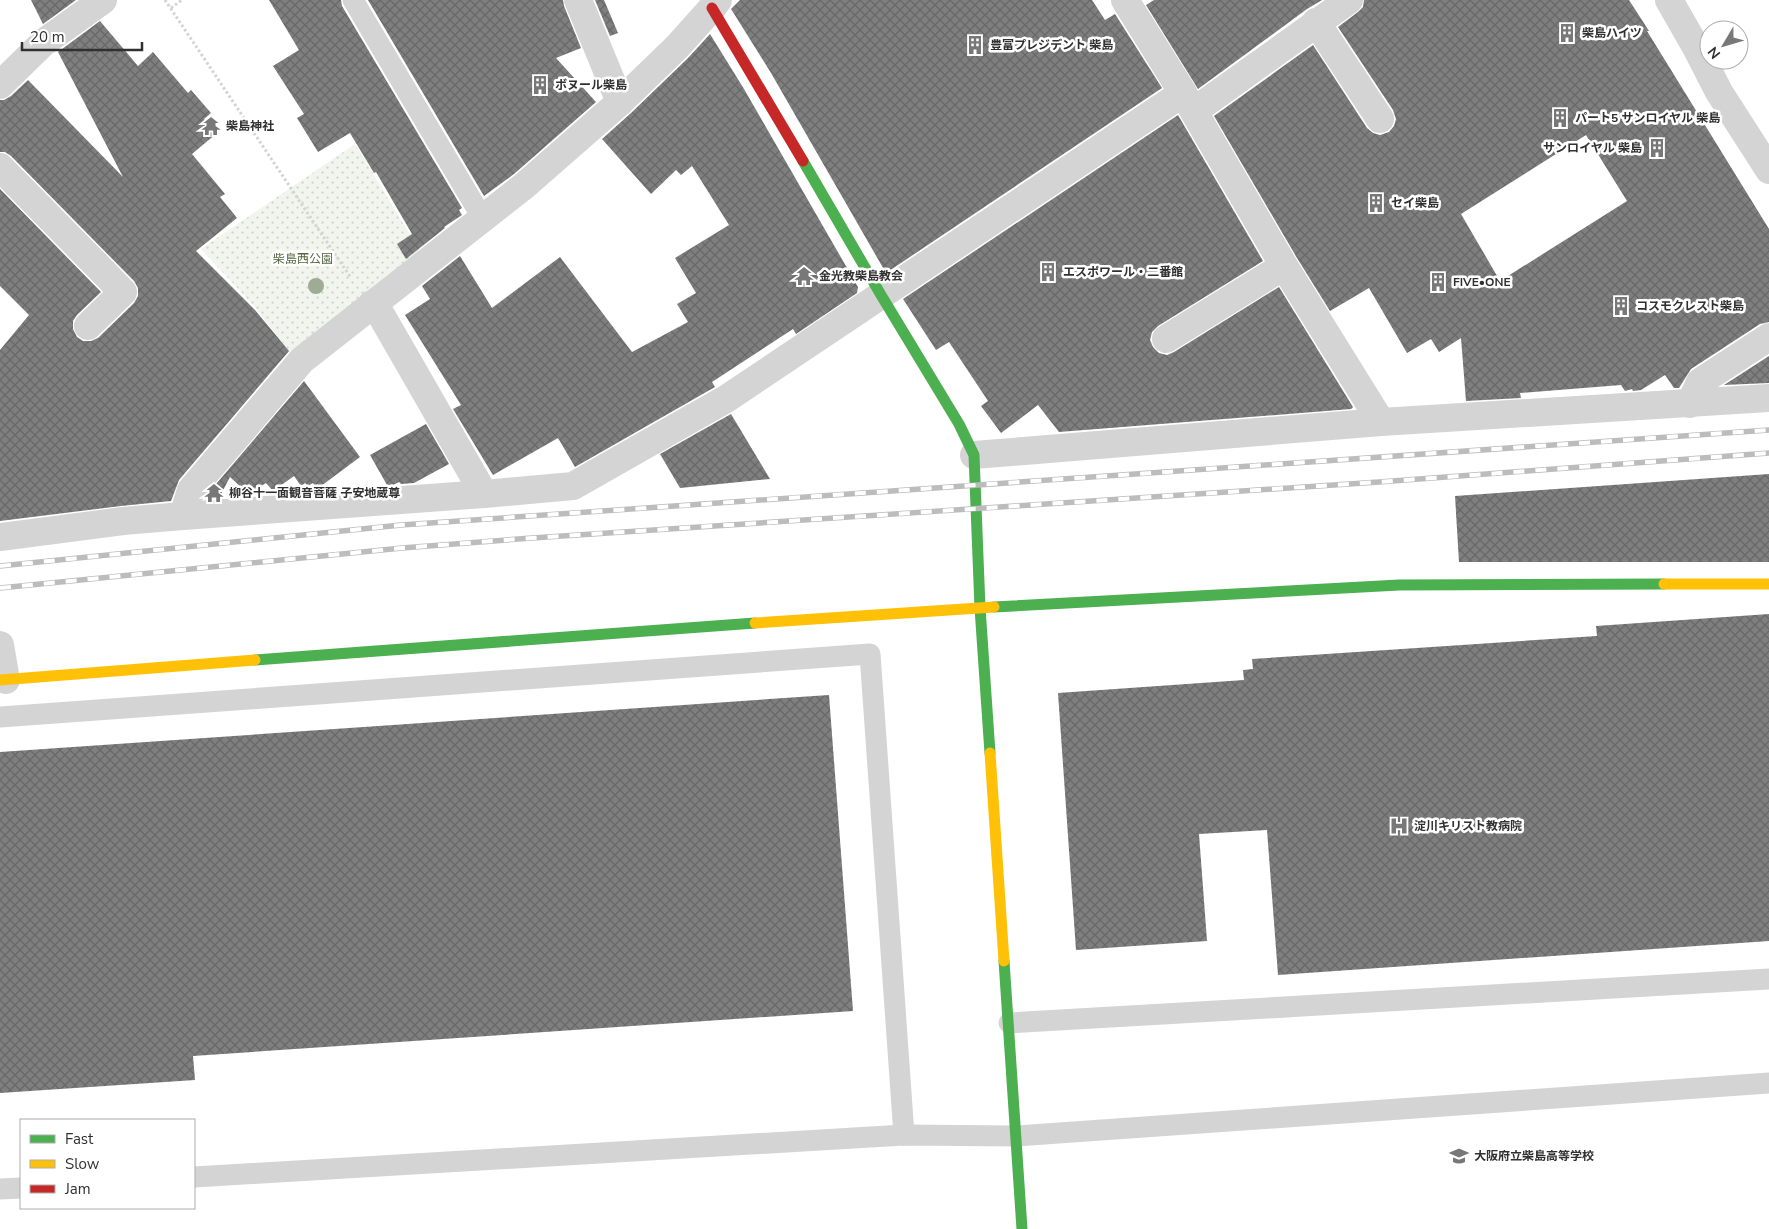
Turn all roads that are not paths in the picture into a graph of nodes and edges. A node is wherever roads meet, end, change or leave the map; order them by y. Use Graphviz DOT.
graph roads {
  1 [pos="103,0"];
  2 [pos="353,0"];
  3 [pos="578,0"];
  4 [pos="1125,0"];
  5 [pos="1349,0"];
  6 [pos="1669,0"];
  7 [pos="715,4"];
  8 [pos="1316,22"];
  9 [pos="0,85"];
  10 [pos="620,102"];
  11 [pos="1188,102"];
  12 [pos="1380,119"];
  13 [pos="0,167"];
  14 [pos="1769,170"];
  15 [pos="484,218"];
  16 [pos="1284,266"];
  17 [pos="881,295"];
  18 [pos="372,304"];
  19 [pos="88,326"];
  20 [pos="1769,337"];
  21 [pos="1166,339"];
  22 [pos="1769,398"];
  23 [pos="1690,404"];
  24 [pos="1381,422"];
  25 [pos="974,455"];
  26 [pos="484,494"];
  27 [pos="183,516"];
  28 [pos="0,538"];
  29 [pos="1769,584"];
  30 [pos="980,608"];
  31 [pos="0,645"];
  32 [pos="3,680"];
  33 [pos="0,717"];
  34 [pos="1769,979"];
  35 [pos="1009,1023"];
  36 [pos="1769,1083"];
  37 [pos="904,1135"];
  38 [pos="1016,1136"];
  39 [pos="195,1177"];
  40 [pos="20,1188"];
  41 [pos="0,1189"];
  42 [pos="1022,1229"];
  1 -- 9 [label="street"];
  2 -- 15 [label="lane"];
  3 -- 10 [label="street"];
  4 -- 11 [label="street"];
  5 -- 8 [label="street"];
  6 -- 14 [label="street"];
  7 -- 10 [label="street"];
  7 -- 17 [label="street"];
  8 -- 11 [label="street"];
  8 -- 12 [label="street"];
  10 -- 15 [label="street"];
  11 -- 16 [label="street"];
  11 -- 17 [label="street"];
  13 -- 19 [label="street"];
  15 -- 18 [label="street"];
  16 -- 21 [label="street"];
  16 -- 24 [label="street"];
  17 -- 25 [label="street"];
  17 -- 26 [label="street"];
  18 -- 26 [label="street"];
  18 -- 27 [label="street"];
  20 -- 23 [label="street"];
  22 -- 23 [label="street"];
  23 -- 24 [label="street"];
  24 -- 25 [label="street"];
  25 -- 30 [label="street"];
  26 -- 27 [label="street"];
  27 -- 28 [label="street"];
  29 -- 30 [label="street"];
  30 -- 32 [label="street"];
  30 -- 35 [label="street"];
  31 -- 32 [label="street"];
  33 -- 37 [label="lane"];
  34 -- 35 [label="lane"];
  35 -- 38 [label="street"];
  36 -- 38 [label="lane"];
  37 -- 38 [label="lane"];
  37 -- 39 [label="lane"];
  38 -- 42 [label="street"];
  40 -- 41 [label="lane"];
}
